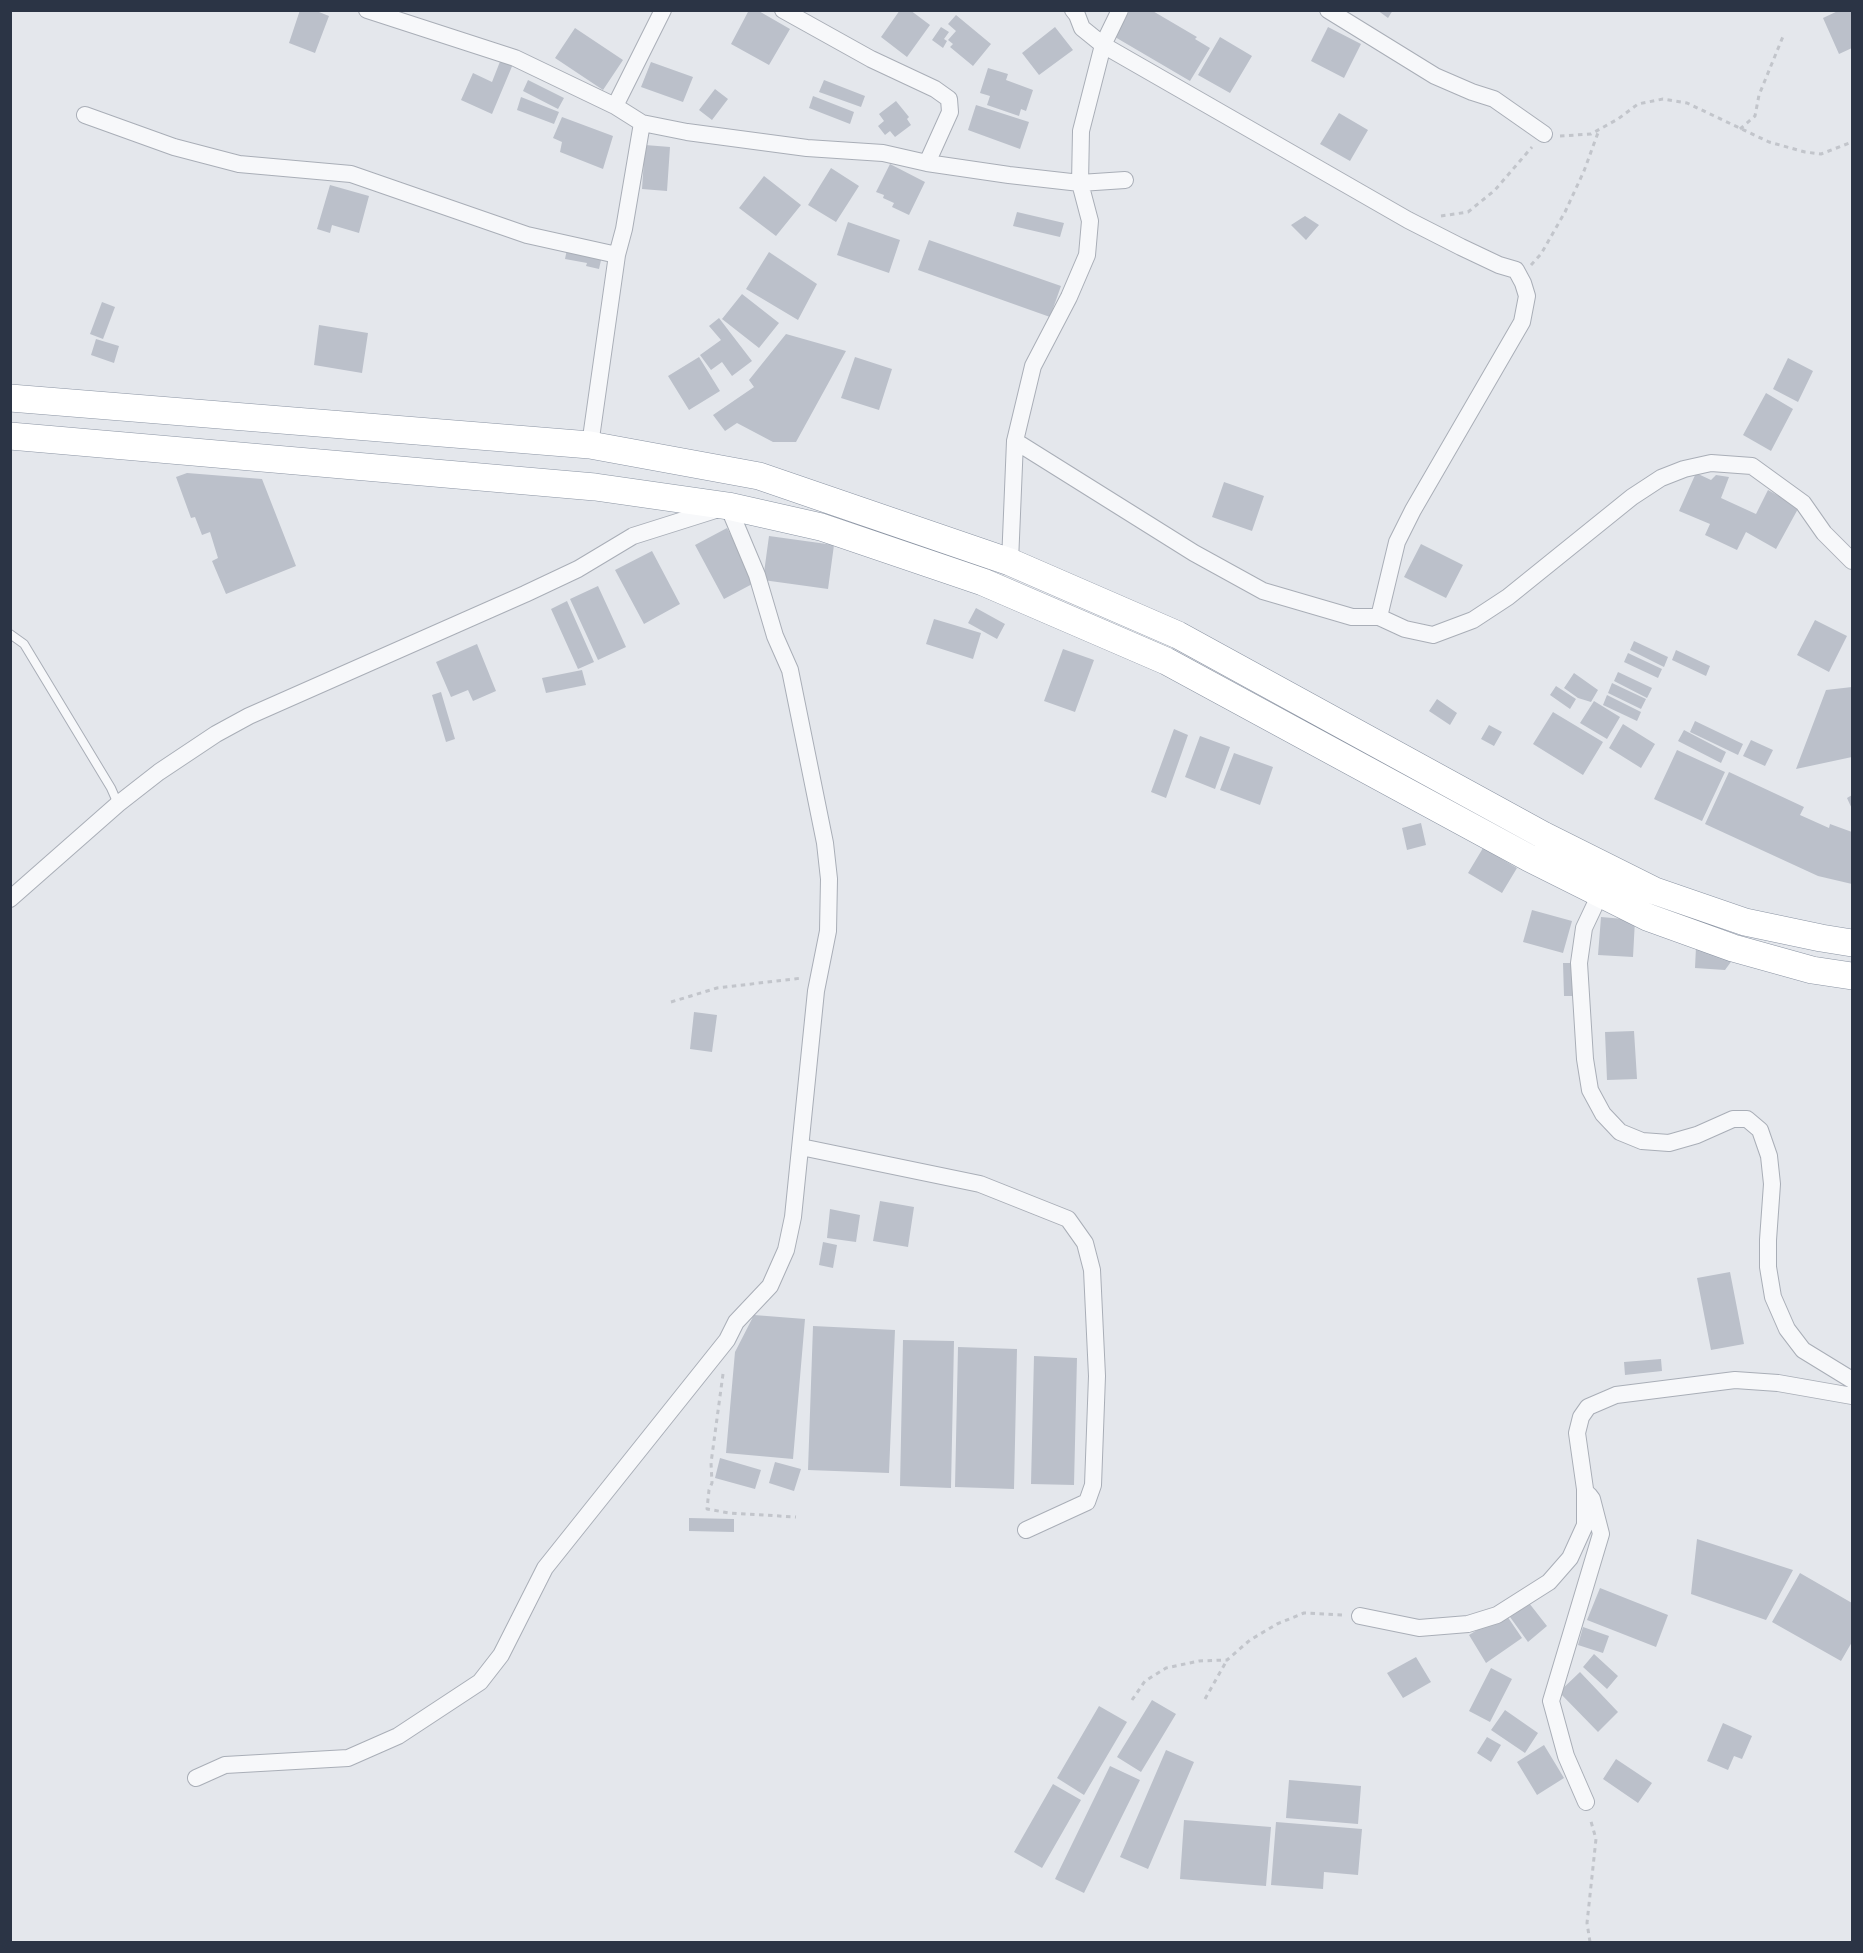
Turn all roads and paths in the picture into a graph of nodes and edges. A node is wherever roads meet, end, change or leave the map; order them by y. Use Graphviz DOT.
graph roads {
  1 [pos="367,10"];
  2 [pos="663,10"];
  3 [pos="783,10"];
  4 [pos="1073,10"];
  5 [pos="1120,10"];
  6 [pos="1328,10"];
  7 [pos="1784,34"];
  8 [pos="1103,45"];
  9 [pos="615,106"];
  10 [pos="85,115"];
  11 [pos="642,123"];
  12 [pos="1740,129"];
  13 [pos="1599,130"];
  14 [pos="1544,134"];
  15 [pos="1852,142"];
  16 [pos="927,163"];
  17 [pos="1125,180"];
  18 [pos="1080,183"];
  19 [pos="1433,213"];
  20 [pos="617,255"];
  21 [pos="1521,278"];
  22 [pos="10,398"];
  23 [pos="10,436"];
  24 [pos="1015,441"];
  25 [pos="590,446"];
  26 [pos="728,506"];
  27 [pos="1852,561"];
  28 [pos="1010,562"];
  29 [pos="1379,617"];
  30 [pos="10,634"];
  31 [pos="118,804"];
  32 [pos="1600,894"];
  33 [pos="10,899"];
  34 [pos="1852,943"];
  35 [pos="819,975"];
  36 [pos="1852,976"];
  37 [pos="671,1002"];
  38 [pos="801,1147"];
  39 [pos="727,1340"];
  40 [pos="1852,1380"];
  41 [pos="1852,1396"];
  42 [pos="1585,1489"];
  43 [pos="796,1517"];
  44 [pos="1026,1530"];
  45 [pos="1360,1616"];
  46 [pos="1227,1659"];
  47 [pos="1205,1699"];
  48 [pos="1132,1700"];
  49 [pos="196,1778"];
  50 [pos="1586,1802"];
  51 [pos="1590,1942"];
  1 -- 9 [label="street"];
  2 -- 9 [label="street"];
  3 -- 16 [label="street"];
  4 -- 8 [label="street"];
  5 -- 8 [label="street"];
  6 -- 14 [label="street"];
  7 -- 12 [label="path"];
  8 -- 18 [label="street"];
  8 -- 21 [label="street"];
  9 -- 11 [label="street"];
  10 -- 20 [label="street"];
  11 -- 16 [label="street"];
  11 -- 20 [label="street"];
  12 -- 13 [label="path"];
  12 -- 15 [label="path"];
  13 -- 14 [label="path"];
  13 -- 21 [label="path"];
  14 -- 19 [label="path"];
  16 -- 18 [label="street"];
  17 -- 18 [label="street"];
  18 -- 24 [label="street"];
  20 -- 25 [label="street"];
  21 -- 29 [label="street"];
  22 -- 25 [label="highway"];
  23 -- 26 [label="highway"];
  24 -- 28 [label="street"];
  24 -- 29 [label="street"];
  25 -- 28 [label="highway"];
  26 -- 31 [label="street"];
  26 -- 32 [label="highway"];
  26 -- 35 [label="street"];
  27 -- 29 [label="street"];
  28 -- 34 [label="highway"];
  30 -- 31 [label="lane"];
  31 -- 33 [label="street"];
  32 -- 36 [label="highway"];
  32 -- 40 [label="street"];
  35 -- 37 [label="path"];
  35 -- 38 [label="street"];
  38 -- 39 [label="street"];
  38 -- 44 [label="street"];
  39 -- 43 [label="path"];
  39 -- 49 [label="street"];
  41 -- 42 [label="street"];
  42 -- 45 [label="street"];
  42 -- 50 [label="street"];
  45 -- 46 [label="path"];
  46 -- 47 [label="path"];
  46 -- 48 [label="path"];
  50 -- 51 [label="path"];
}
